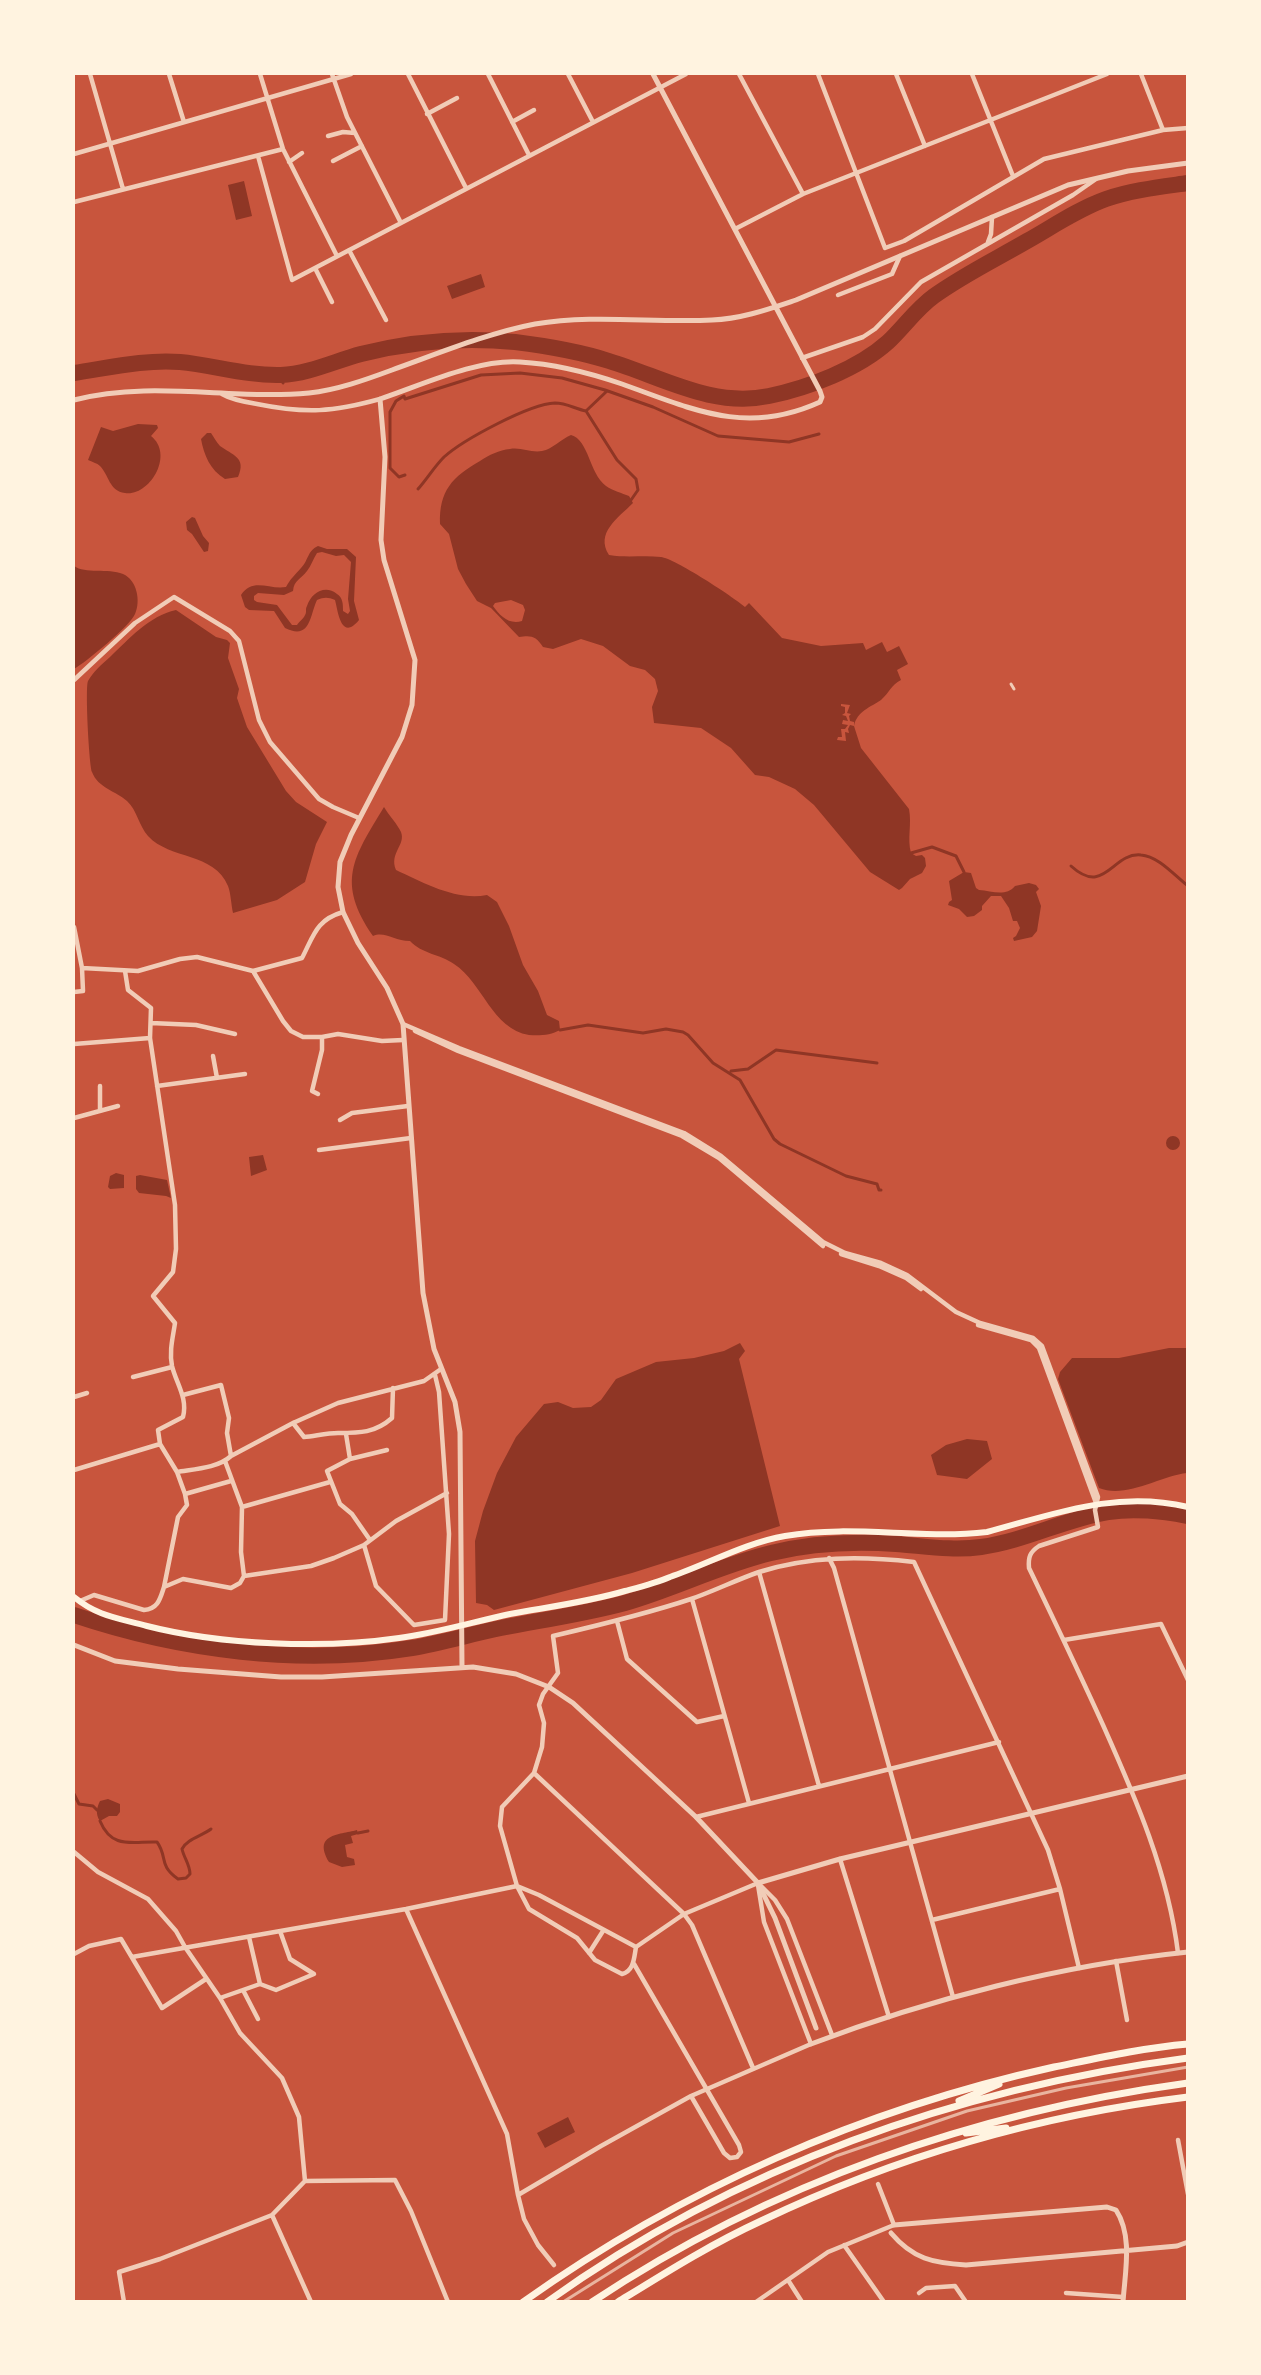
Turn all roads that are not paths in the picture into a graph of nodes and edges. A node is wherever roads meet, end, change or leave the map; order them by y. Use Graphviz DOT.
graph roads {
  1 [pos="90,74"];
  2 [pos="169,74"];
  3 [pos="260,74"];
  4 [pos="351,74"];
  5 [pos="408,74"];
  6 [pos="488,74"];
  7 [pos="568,74"];
  8 [pos="653,74"];
  9 [pos="686,74"];
  10 [pos="739,74"];
  11 [pos="818,74"];
  12 [pos="896,74"];
  13 [pos="972,74"];
  14 [pos="1107,74"];
  15 [pos="1141,74"];
  16 [pos="332,76"];
  17 [pos="660,87"];
  18 [pos="266,98"];
  19 [pos="457,98"];
  20 [pos="534,110"];
  21 [pos="427,114"];
  22 [pos="990,119"];
  23 [pos="184,122"];
  24 [pos="512,122"];
  25 [pos="593,122"];
  26 [pos="1188,128"];
  27 [pos="1163,130"];
  28 [pos="355,133"];
  29 [pos="328,136"];
  30 [pos="110,143"];
  31 [pos="362,146"];
  32 [pos="925,146"];
  33 [pos="283,149"];
  34 [pos="302,153"];
  35 [pos="74,154"];
  36 [pos="529,155"];
  37 [pos="258,156"];
  38 [pos="333,161"];
  39 [pos="289,162"];
  40 [pos="1188,163"];
  41 [pos="857,173"];
  42 [pos="1013,176"];
  43 [pos="1096,179"];
  44 [pos="466,188"];
  45 [pos="123,189"];
  46 [pos="803,194"];
  47 [pos="74,202"];
  48 [pos="992,217"];
  49 [pos="401,223"];
  50 [pos="735,229"];
  51 [pos="986,244"];
  52 [pos="349,250"];
  53 [pos="337,256"];
  54 [pos="900,256"];
  55 [pos="315,268"];
  56 [pos="838,295"];
  57 [pos="332,302"];
  58 [pos="386,320"];
  59 [pos="802,358"];
  60 [pos="220,392"];
  61 [pos="380,399"];
  62 [pos="74,400"];
  63 [pos="74,680"];
  64 [pos="1011,684"];
  65 [pos="1014,689"];
  66 [pos="359,818"];
  67 [pos="343,912"];
  68 [pos="74,927"];
  69 [pos="82,968"];
  70 [pos="125,971"];
  71 [pos="253,971"];
  72 [pos="74,992"];
  73 [pos="151,1023"];
  74 [pos="403,1024"];
  75 [pos="235,1034"];
  76 [pos="322,1037"];
  77 [pos="150,1038"];
  78 [pos="403,1040"];
  79 [pos="74,1044"];
  80 [pos="213,1056"];
  81 [pos="245,1074"];
  82 [pos="217,1078"];
  83 [pos="99,1086"];
  84 [pos="157,1086"];
  85 [pos="318,1094"];
  86 [pos="118,1106"];
  87 [pos="408,1106"];
  88 [pos="100,1111"];
  89 [pos="74,1118"];
  90 [pos="340,1120"];
  91 [pos="411,1138"];
  92 [pos="319,1150"];
  93 [pos="172,1366"];
  94 [pos="441,1369"];
  95 [pos="435,1375"];
  96 [pos="133,1377"];
  97 [pos="393,1388"];
  98 [pos="87,1394"];
  99 [pos="183,1395"];
  100 [pos="74,1397"];
  101 [pos="293,1423"];
  102 [pos="346,1434"];
  103 [pos="160,1444"];
  104 [pos="387,1450"];
  105 [pos="231,1456"];
  106 [pos="350,1459"];
  107 [pos="225,1461"];
  108 [pos="74,1470"];
  109 [pos="177,1472"];
  110 [pos="231,1481"];
  111 [pos="330,1482"];
  112 [pos="447,1493"];
  113 [pos="185,1494"];
  114 [pos="242,1507"];
  115 [pos="1095,1507"];
  116 [pos="1188,1507"];
  117 [pos="370,1540"];
  118 [pos="364,1545"];
  119 [pos="448,1554"];
  120 [pos="463,1556"];
  121 [pos="829,1558"];
  122 [pos="759,1572"];
  123 [pos="244,1576"];
  124 [pos="164,1587"];
  125 [pos="74,1596"];
  126 [pos="692,1599"];
  127 [pos="80,1601"];
  128 [pos="617,1621"];
  129 [pos="461,1625"];
  130 [pos="1064,1640"];
  131 [pos="74,1645"];
  132 [pos="462,1667"];
  133 [pos="1188,1680"];
  134 [pos="549,1687"];
  135 [pos="724,1716"];
  136 [pos="999,1742"];
  137 [pos="890,1769"];
  138 [pos="534,1773"];
  139 [pos="1188,1776"];
  140 [pos="819,1786"];
  141 [pos="1132,1790"];
  142 [pos="749,1803"];
  143 [pos="1032,1814"];
  144 [pos="696,1817"];
  145 [pos="910,1843"];
  146 [pos="74,1852"];
  147 [pos="840,1859"];
  148 [pos="758,1883"];
  149 [pos="517,1886"];
  150 [pos="1060,1889"];
  151 [pos="406,1909"];
  152 [pos="684,1914"];
  153 [pos="932,1920"];
  154 [pos="280,1931"];
  155 [pos="603,1931"];
  156 [pos="249,1937"];
  157 [pos="185,1947"];
  158 [pos="636,1947"];
  159 [pos="1188,1952"];
  160 [pos="589,1953"];
  161 [pos="1178,1953"];
  162 [pos="74,1954"];
  163 [pos="132,1957"];
  164 [pos="1116,1962"];
  165 [pos="634,1964"];
  166 [pos="1078,1968"];
  167 [pos="206,1979"];
  168 [pos="261,1984"];
  169 [pos="243,1990"];
  170 [pos="953,1997"];
  171 [pos="220,1998"];
  172 [pos="889,2017"];
  173 [pos="258,2019"];
  174 [pos="1127,2020"];
  175 [pos="816,2028"];
  176 [pos="832,2036"];
  177 [pos="810,2044"];
  178 [pos="1188,2044"];
  179 [pos="1188,2058"];
  180 [pos="753,2068"];
  181 [pos="1022,2074"];
  182 [pos="1188,2083"];
  183 [pos="707,2090"];
  184 [pos="691,2096"];
  185 [pos="1188,2097"];
  186 [pos="935,2111"];
  187 [pos="1032,2124"];
  188 [pos="942,2137"];
  189 [pos="1178,2140"];
  190 [pos="306,2181"];
  191 [pos="878,2184"];
  192 [pos="1188,2194"];
  193 [pos="518,2195"];
  194 [pos="272,2215"];
  195 [pos="894,2226"];
  196 [pos="891,2233"];
  197 [pos="1188,2242"];
  198 [pos="844,2245"];
  199 [pos="1126,2251"];
  200 [pos="554,2265"];
  201 [pos="788,2280"];
  202 [pos="919,2293"];
  203 [pos="1066,2293"];
  204 [pos="1123,2299"];
  205 [pos="124,2301"];
  206 [pos="311,2301"];
  207 [pos="448,2301"];
  208 [pos="523,2301"];
  209 [pos="547,2301"];
  210 [pos="592,2301"];
  211 [pos="618,2301"];
  212 [pos="756,2301"];
  213 [pos="802,2301"];
  214 [pos="884,2301"];
  215 [pos="966,2301"];
  1 -- 30 [label="street"];
  2 -- 23 [label="street"];
  3 -- 18 [label="street"];
  4 -- 16 [label="street"];
  5 -- 21 [label="street"];
  6 -- 24 [label="street"];
  7 -- 25 [label="street"];
  8 -- 17 [label="street"];
  9 -- 17 [label="street"];
  10 -- 46 [label="street"];
  11 -- 41 [label="street"];
  12 -- 32 [label="street"];
  13 -- 22 [label="street"];
  14 -- 22 [label="street"];
  15 -- 27 [label="street"];
  16 -- 18 [label="street"];
  16 -- 28 [label="street"];
  17 -- 25 [label="street"];
  17 -- 50 [label="street"];
  18 -- 23 [label="street"];
  18 -- 33 [label="street"];
  19 -- 21 [label="street"];
  20 -- 24 [label="street"];
  21 -- 44 [label="street"];
  22 -- 32 [label="street"];
  22 -- 42 [label="street"];
  23 -- 30 [label="street"];
  24 -- 36 [label="street"];
  25 -- 36 [label="street"];
  26 -- 27 [label="street"];
  27 -- 42 [label="street"];
  28 -- 29 [label="street"];
  28 -- 31 [label="street"];
  30 -- 35 [label="street"];
  30 -- 45 [label="street"];
  31 -- 38 [label="street"];
  31 -- 49 [label="street"];
  32 -- 41 [label="street"];
  33 -- 37 [label="street"];
  33 -- 39 [label="street"];
  34 -- 39 [label="street"];
  36 -- 44 [label="street"];
  37 -- 45 [label="street"];
  37 -- 55 [label="street"];
  39 -- 53 [label="street"];
  40 -- 43 [label="street"];
  41 -- 42 [label="street"];
  41 -- 46 [label="street"];
  43 -- 48 [label="street"];
  43 -- 51 [label="street"];
  44 -- 49 [label="street"];
  45 -- 47 [label="street"];
  46 -- 50 [label="street"];
  48 -- 51 [label="street"];
  48 -- 54 [label="street"];
  49 -- 52 [label="street"];
  50 -- 59 [label="street"];
  51 -- 59 [label="street"];
  52 -- 53 [label="street"];
  52 -- 58 [label="street"];
  53 -- 55 [label="street"];
  54 -- 56 [label="street"];
  54 -- 60 [label="street"];
  55 -- 57 [label="street"];
  59 -- 61 [label="street"];
  60 -- 61 [label="street"];
  60 -- 62 [label="street"];
  61 -- 66 [label="street"];
  63 -- 66 [label="street"];
  64 -- 65 [label="street"];
  66 -- 67 [label="street"];
  67 -- 71 [label="street"];
  67 -- 74 [label="street"];
  68 -- 69 [label="street"];
  69 -- 70 [label="street"];
  69 -- 72 [label="street"];
  70 -- 71 [label="street"];
  70 -- 73 [label="street"];
  71 -- 76 [label="street"];
  73 -- 75 [label="street"];
  73 -- 77 [label="street"];
  74 -- 78 [label="street"];
  74 -- 115 [label="street"];
  76 -- 78 [label="street"];
  76 -- 85 [label="street"];
  77 -- 79 [label="street"];
  77 -- 84 [label="street"];
  78 -- 87 [label="street"];
  80 -- 82 [label="street"];
  81 -- 82 [label="street"];
  82 -- 84 [label="street"];
  83 -- 88 [label="street"];
  84 -- 93 [label="street"];
  86 -- 88 [label="street"];
  87 -- 90 [label="street"];
  87 -- 91 [label="street"];
  88 -- 89 [label="street"];
  91 -- 92 [label="street"];
  91 -- 94 [label="street"];
  93 -- 96 [label="street"];
  93 -- 99 [label="street"];
  94 -- 95 [label="street"];
  94 -- 120 [label="street"];
  95 -- 97 [label="street"];
  95 -- 112 [label="street"];
  97 -- 101 [label="street"];
  97 -- 102 [label="street"];
  98 -- 100 [label="street"];
  99 -- 103 [label="street"];
  99 -- 105 [label="street"];
  101 -- 102 [label="street"];
  101 -- 105 [label="street"];
  102 -- 106 [label="street"];
  103 -- 108 [label="street"];
  103 -- 109 [label="street"];
  104 -- 106 [label="street"];
  105 -- 107 [label="street"];
  106 -- 111 [label="street"];
  107 -- 109 [label="street"];
  107 -- 110 [label="street"];
  109 -- 113 [label="street"];
  110 -- 113 [label="street"];
  110 -- 114 [label="street"];
  111 -- 114 [label="street"];
  111 -- 117 [label="street"];
  112 -- 117 [label="street"];
  112 -- 119 [label="street"];
  113 -- 124 [label="street"];
  114 -- 123 [label="street"];
  115 -- 116 [label="main road"];
  115 -- 129 [label="main road"];
  115 -- 130 [label="street"];
  117 -- 118 [label="street"];
  118 -- 119 [label="street"];
  118 -- 123 [label="street"];
  119 -- 120 [label="street"];
  120 -- 129 [label="street"];
  121 -- 122 [label="street"];
  121 -- 136 [label="street"];
  121 -- 137 [label="street"];
  122 -- 126 [label="street"];
  122 -- 140 [label="street"];
  123 -- 124 [label="street"];
  124 -- 127 [label="street"];
  125 -- 127 [label="main road"];
  126 -- 128 [label="street"];
  126 -- 135 [label="street"];
  127 -- 129 [label="main road"];
  128 -- 134 [label="street"];
  128 -- 135 [label="street"];
  129 -- 132 [label="street"];
  130 -- 133 [label="street"];
  130 -- 141 [label="street"];
  131 -- 132 [label="street"];
  132 -- 134 [label="street"];
  134 -- 138 [label="street"];
  134 -- 144 [label="street"];
  135 -- 142 [label="street"];
  136 -- 137 [label="street"];
  136 -- 143 [label="street"];
  137 -- 140 [label="street"];
  137 -- 145 [label="street"];
  138 -- 149 [label="street"];
  138 -- 152 [label="street"];
  139 -- 141 [label="street"];
  140 -- 142 [label="street"];
  141 -- 143 [label="street"];
  141 -- 161 [label="street"];
  142 -- 144 [label="street"];
  143 -- 145 [label="street"];
  143 -- 150 [label="street"];
  144 -- 148 [label="street"];
  145 -- 147 [label="street"];
  145 -- 153 [label="street"];
  146 -- 157 [label="street"];
  147 -- 148 [label="street"];
  147 -- 172 [label="street"];
  148 -- 152 [label="street"];
  148 -- 175 [label="street"];
  148 -- 176 [label="street"];
  148 -- 177 [label="street"];
  149 -- 151 [label="street"];
  149 -- 155 [label="street"];
  149 -- 160 [label="street"];
  150 -- 153 [label="street"];
  150 -- 166 [label="street"];
  151 -- 154 [label="street"];
  151 -- 193 [label="street"];
  152 -- 158 [label="street"];
  152 -- 180 [label="street"];
  153 -- 170 [label="street"];
  154 -- 156 [label="street"];
  154 -- 168 [label="street"];
  155 -- 158 [label="street"];
  155 -- 160 [label="street"];
  156 -- 157 [label="street"];
  156 -- 168 [label="street"];
  157 -- 163 [label="street"];
  157 -- 167 [label="street"];
  158 -- 165 [label="street"];
  159 -- 161 [label="street"];
  160 -- 165 [label="street"];
  161 -- 164 [label="street"];
  162 -- 163 [label="street"];
  163 -- 167 [label="street"];
  164 -- 166 [label="street"];
  164 -- 174 [label="street"];
  165 -- 183 [label="street"];
  166 -- 170 [label="street"];
  167 -- 171 [label="street"];
  168 -- 169 [label="street"];
  169 -- 171 [label="street"];
  169 -- 173 [label="street"];
  170 -- 172 [label="street"];
  171 -- 190 [label="street"];
  172 -- 176 [label="street"];
  176 -- 177 [label="street"];
  177 -- 180 [label="street"];
  178 -- 181 [label="highway"];
  179 -- 186 [label="highway"];
  180 -- 183 [label="street"];
  181 -- 186 [label="highway"];
  181 -- 208 [label="highway"];
  182 -- 188 [label="highway"];
  183 -- 184 [label="street"];
  183 -- 184 [label="street"];
  184 -- 193 [label="street"];
  185 -- 187 [label="highway"];
  186 -- 209 [label="highway"];
  187 -- 188 [label="highway"];
  187 -- 211 [label="highway"];
  188 -- 210 [label="highway"];
  189 -- 192 [label="street"];
  190 -- 194 [label="street"];
  190 -- 207 [label="street"];
  191 -- 195 [label="street"];
  193 -- 200 [label="street"];
  194 -- 205 [label="street"];
  194 -- 206 [label="street"];
  195 -- 198 [label="street"];
  195 -- 199 [label="street"];
  196 -- 199 [label="street"];
  197 -- 199 [label="street"];
  198 -- 201 [label="street"];
  198 -- 214 [label="street"];
  199 -- 204 [label="street"];
  201 -- 212 [label="street"];
  201 -- 213 [label="street"];
  202 -- 215 [label="street"];
  203 -- 204 [label="street"];
}
